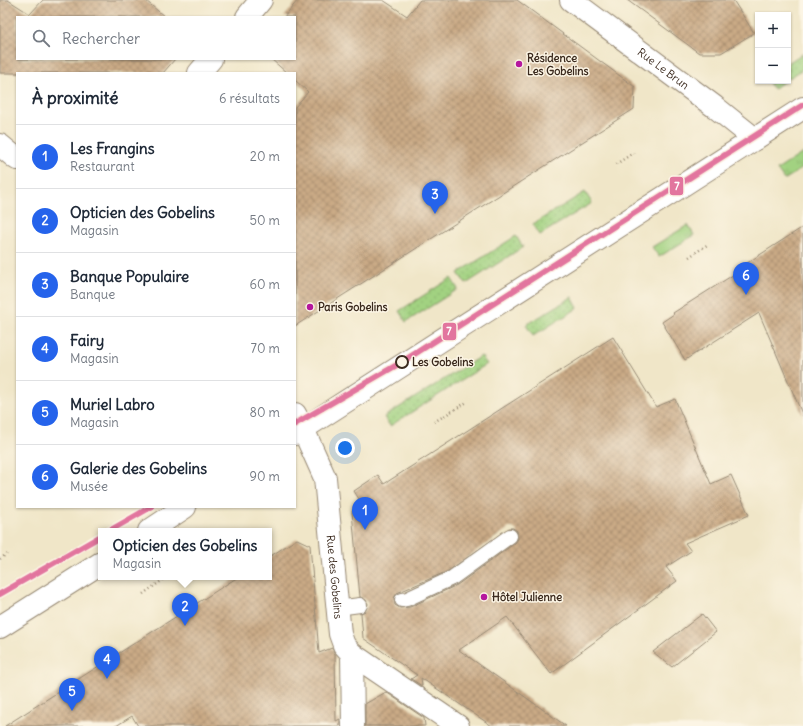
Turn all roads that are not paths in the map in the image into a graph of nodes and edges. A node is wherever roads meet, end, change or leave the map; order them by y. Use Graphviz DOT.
graph roads {
  1 [pos="261,0"];
  2 [pos="571,0"];
  3 [pos="248,16"];
  4 [pos="210,60"];
  5 [pos="200,72"];
  6 [pos="803,108"];
  7 [pos="755,139"];
  8 [pos="0,145"];
  9 [pos="16,158"];
  10 [pos="298,426"];
  11 [pos="184,508"];
  12 [pos="154,528"];
  13 [pos="510,536"];
  14 [pos="98,565"];
  15 [pos="402,600"];
  16 [pos="360,605"];
  17 [pos="337,608"];
  18 [pos="0,627"];
  19 [pos="352,654"];
  20 [pos="353,726"];
  21 [pos="458,726"];
  1 -- 3 [label="main road"];
  2 -- 7 [label="main road, Rue Le Brun"];
  4 -- 5 [label="main road"];
  6 -- 7 [label="main road"];
  7 -- 10 [label="main road"];
  8 -- 9 [label="main road"];
  10 -- 17 [label="main road, Rue des Gobelins"];
  11 -- 12 [label="main road"];
  13 -- 15 [label="lane"];
  14 -- 18 [label="main road"];
  16 -- 17 [label="lane"];
  17 -- 19 [label="main road, Rue des Gobelins"];
  19 -- 20 [label="main road"];
  19 -- 21 [label="main road"];
}
